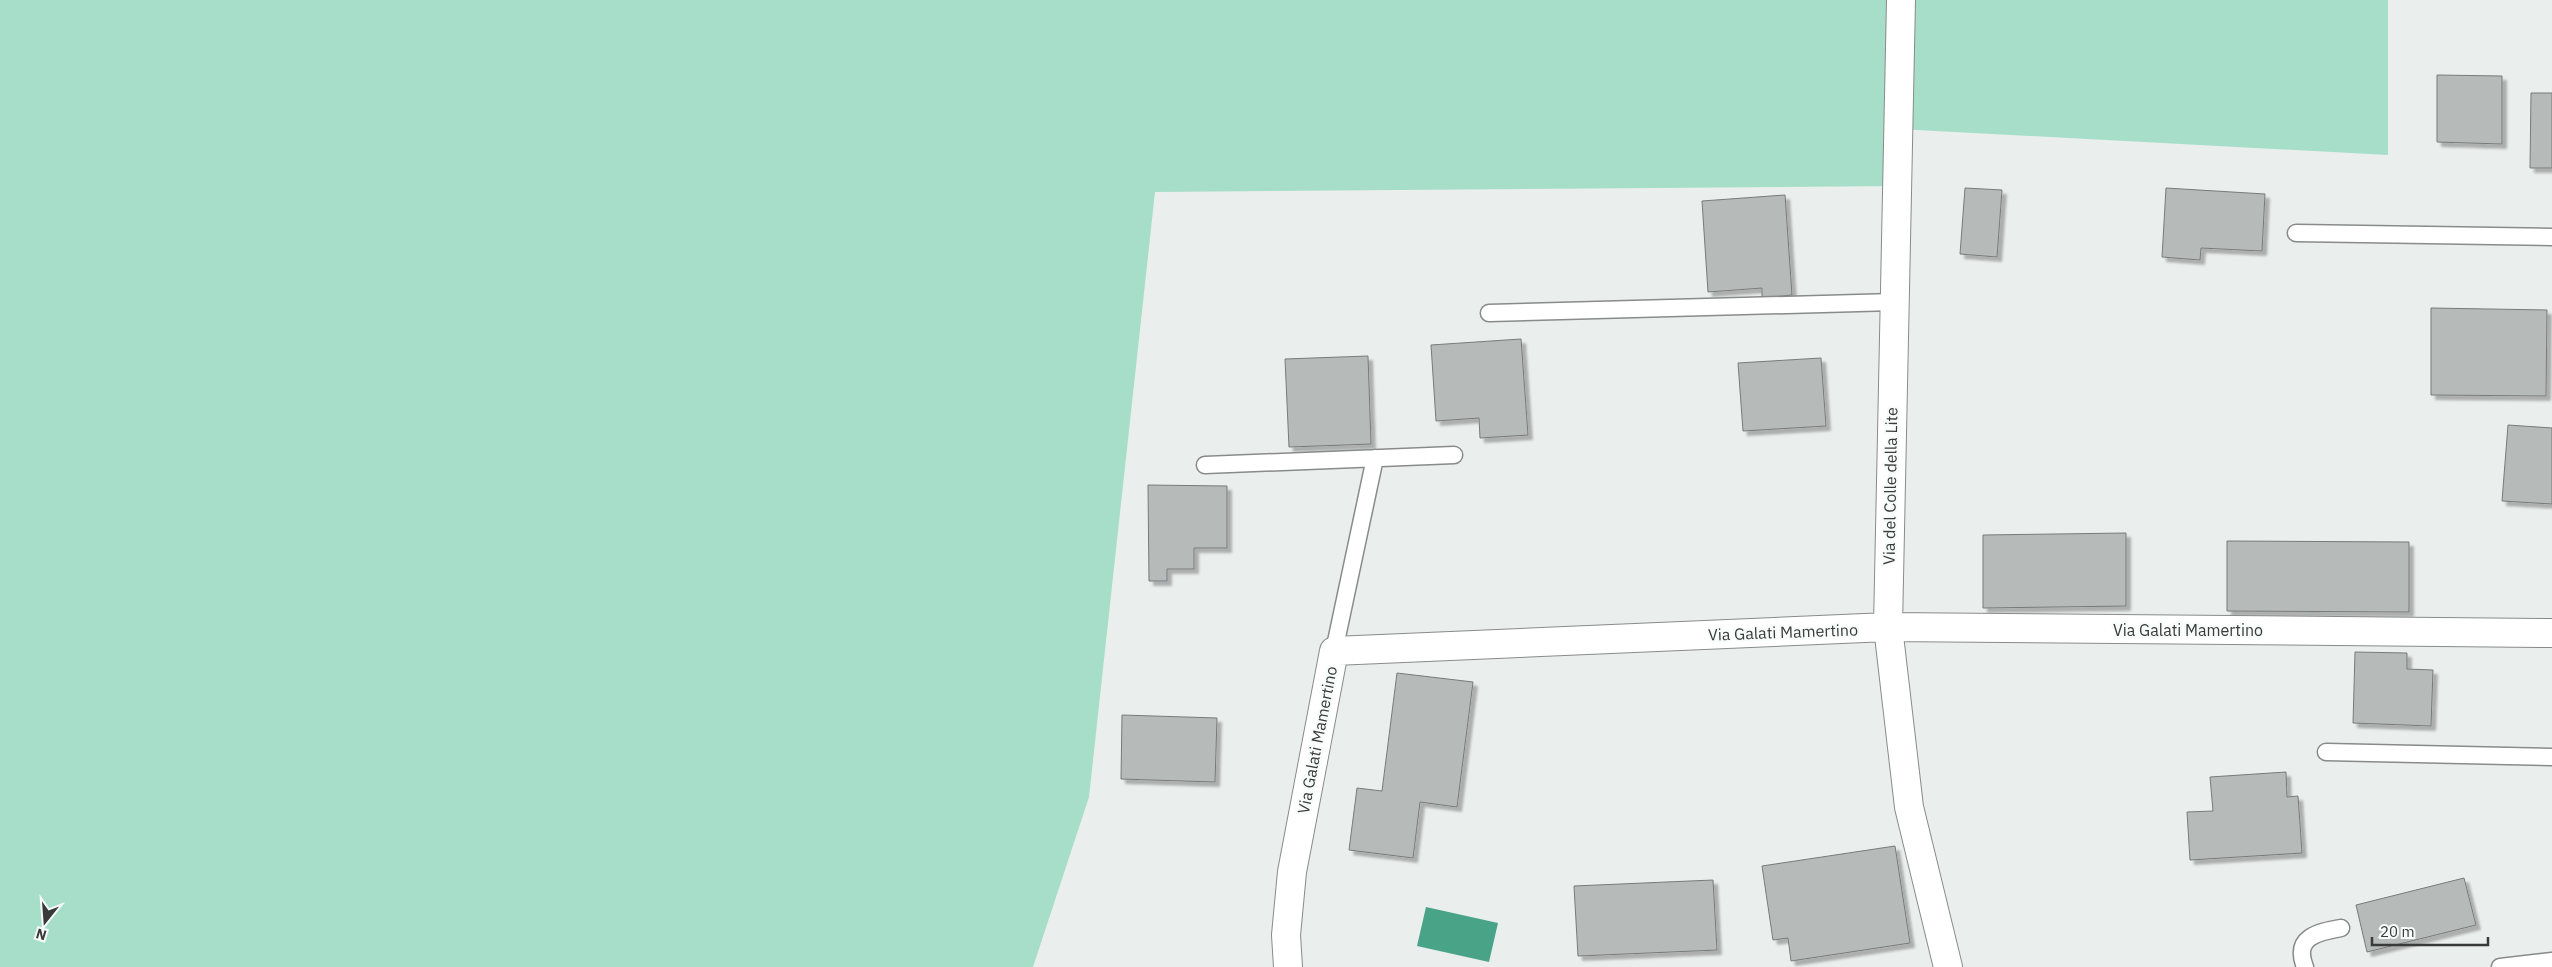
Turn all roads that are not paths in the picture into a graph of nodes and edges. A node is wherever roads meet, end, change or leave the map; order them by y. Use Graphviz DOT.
graph roads {
  1 [pos="1901,0"];
  2 [pos="2296,233"];
  3 [pos="2552,237"];
  4 [pos="1894,302"];
  5 [pos="1489,313"];
  6 [pos="1454,455"];
  7 [pos="1374,458"];
  8 [pos="1205,465"];
  9 [pos="1888,627"];
  10 [pos="2552,633"];
  11 [pos="1334,651"];
  12 [pos="2326,752"];
  13 [pos="2552,757"];
  14 [pos="2341,928"];
  15 [pos="2552,961"];
  16 [pos="1288,967"];
  17 [pos="1948,967"];
  18 [pos="2305,967"];
  19 [pos="2500,967"];
  1 -- 4 [label="street, Via del Colle della Lite"];
  2 -- 3 [label="lane"];
  4 -- 5 [label="lane"];
  4 -- 9 [label="street, Via del Colle della Lite"];
  6 -- 7 [label="lane"];
  7 -- 8 [label="lane"];
  7 -- 11 [label="lane"];
  9 -- 10 [label="street, Via Galati Mamertino"];
  9 -- 11 [label="street, Via Galati Mamertino"];
  9 -- 17 [label="street, Via del Colle della Lite"];
  11 -- 16 [label="street, Via Galati Mamertino"];
  12 -- 13 [label="lane"];
  14 -- 18 [label="lane"];
  15 -- 19 [label="lane"];
}
